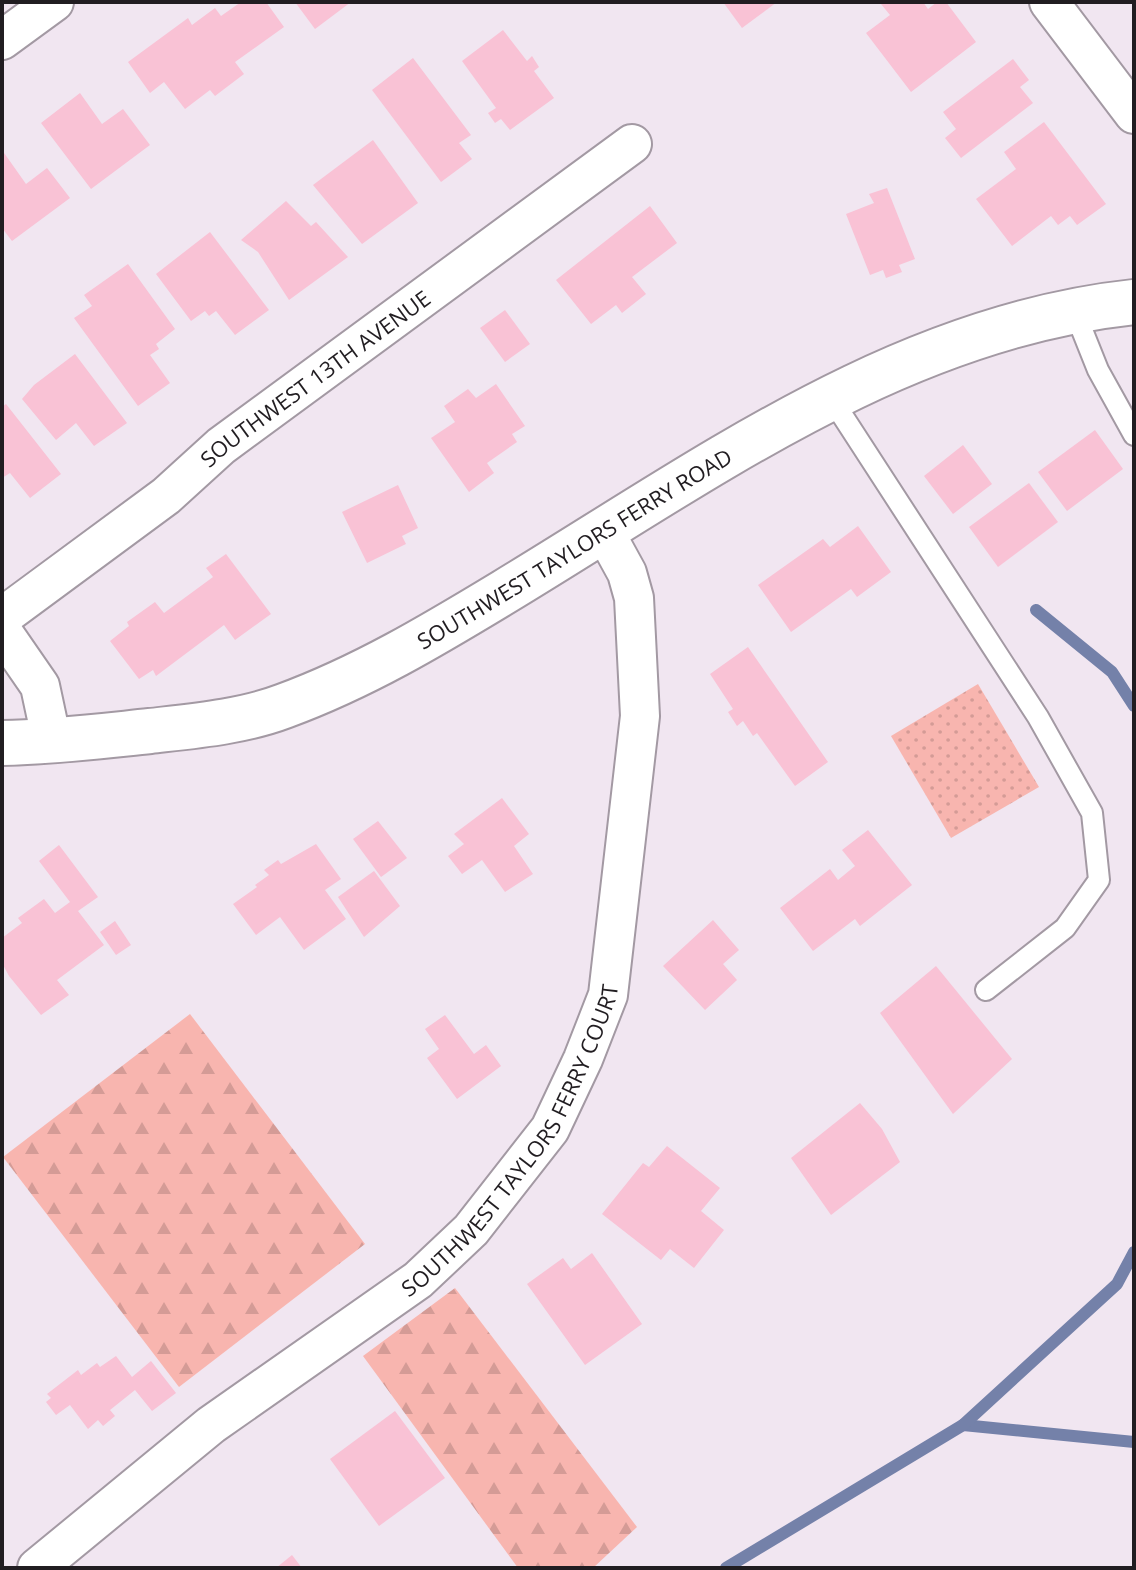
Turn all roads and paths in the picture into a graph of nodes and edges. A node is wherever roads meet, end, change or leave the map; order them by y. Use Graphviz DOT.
graph roads {
  1 [pos="54,2"];
  2 [pos="1049,2"];
  3 [pos="2,40"];
  4 [pos="1134,114"];
  5 [pos="632,144"];
  6 [pos="1134,302"];
  7 [pos="1074,310"];
  8 [pos="831,398"];
  9 [pos="1134,435"];
  10 [pos="604,531"];
  11 [pos="2,617"];
  12 [pos="2,631"];
  13 [pos="52,742"];
  14 [pos="2,743"];
  15 [pos="986,990"];
  16 [pos="37,1568"];
  1 -- 3 [label="street"];
  2 -- 4 [label="street"];
  5 -- 11 [label="street, SOUTHWEST 13TH AVENUE"];
  6 -- 7 [label="street, SOUTHWEST TAYLORS FERRY ROAD"];
  7 -- 8 [label="street, SOUTHWEST TAYLORS FERRY ROAD"];
  7 -- 9 [label="lane"];
  8 -- 10 [label="street, SOUTHWEST TAYLORS FERRY ROAD"];
  8 -- 15 [label="lane"];
  10 -- 13 [label="street, SOUTHWEST TAYLORS FERRY ROAD"];
  10 -- 16 [label="street, SOUTHWEST TAYLORS FERRY COURT"];
  12 -- 13 [label="street"];
  13 -- 14 [label="street, SOUTHWEST TAYLORS FERRY ROAD"];
}
